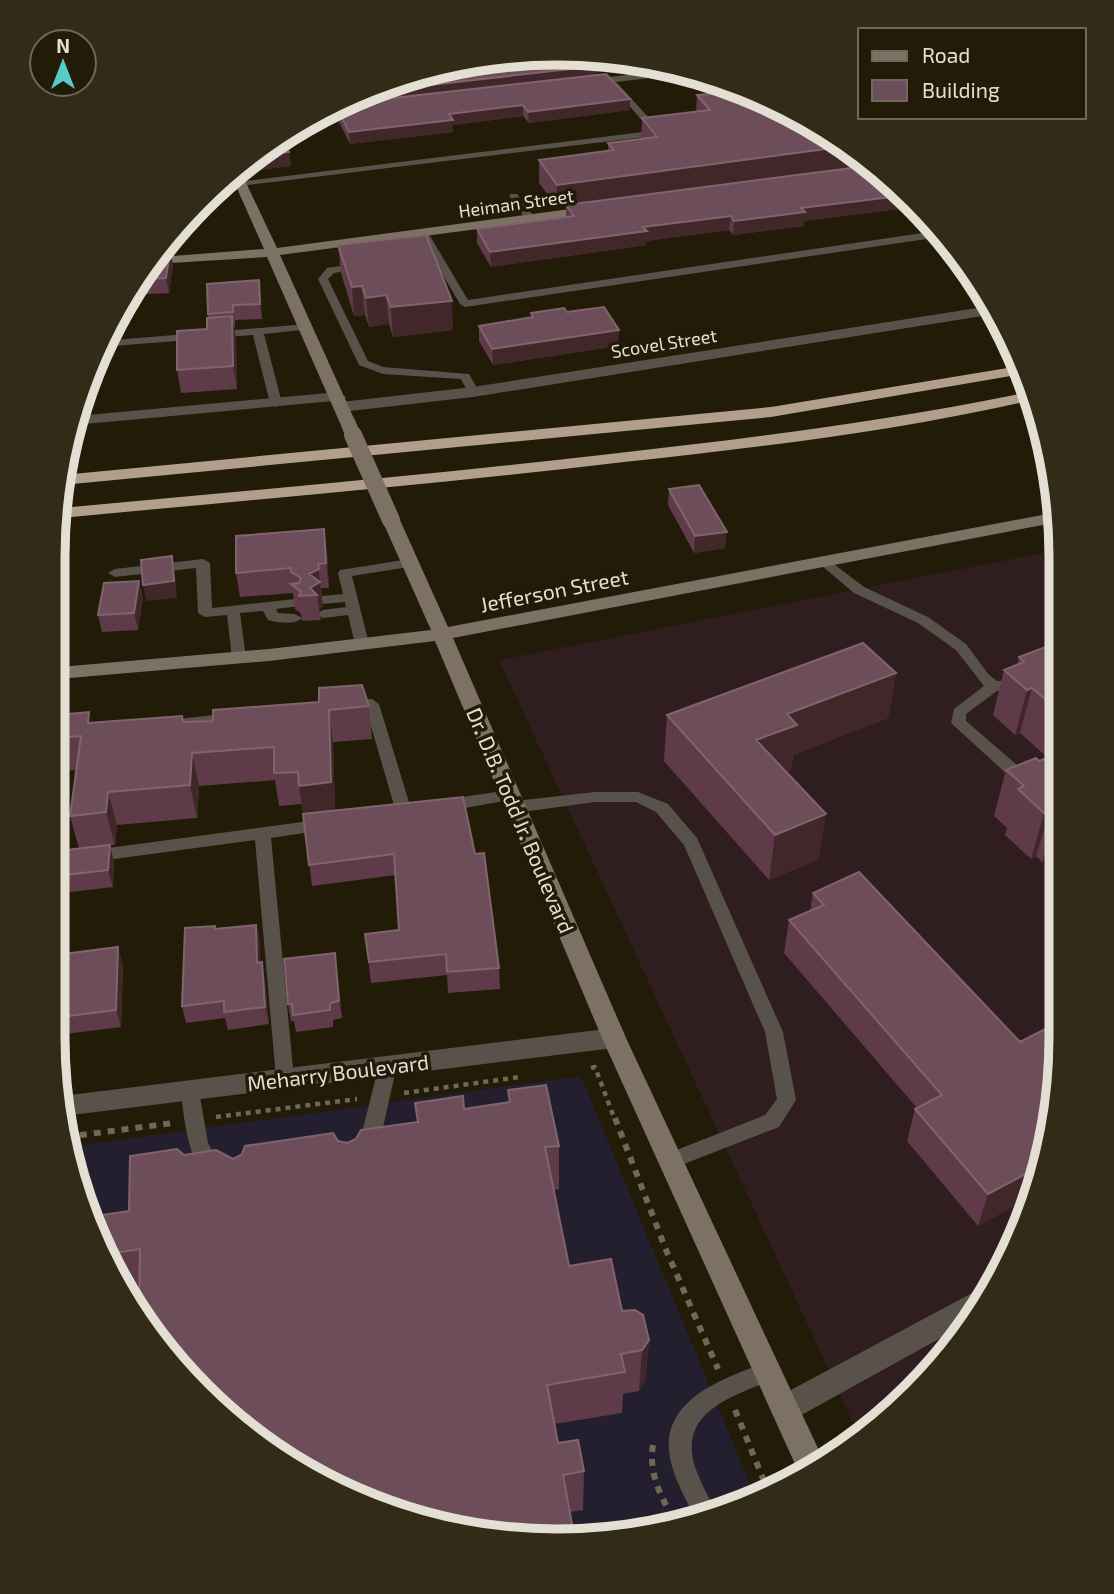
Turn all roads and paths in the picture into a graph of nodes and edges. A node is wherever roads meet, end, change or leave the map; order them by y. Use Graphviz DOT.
graph roads {
  1 [pos="654,74"];
  2 [pos="611,79"];
  3 [pos="570,84"];
  4 [pos="378,107"];
  5 [pos="352,110"];
  6 [pos="243,178"];
  7 [pos="240,180"];
  8 [pos="514,196"];
  9 [pos="612,207"];
  10 [pos="531,219"];
  11 [pos="423,233"];
  12 [pos="932,238"];
  13 [pos="274,252"];
  14 [pos="164,260"];
  15 [pos="377,263"];
  16 [pos="983,311"];
  17 [pos="305,323"];
  18 [pos="258,331"];
  19 [pos="118,335"];
  20 [pos="114,343"];
  21 [pos="1013,372"];
  22 [pos="473,393"];
  23 [pos="1023,398"];
  24 [pos="276,403"];
  25 [pos="343,409"];
  26 [pos="85,420"];
  27 [pos="71,479"];
  28 [pos="67,512"];
  29 [pos="1047,519"];
  30 [pos="826,562"];
  31 [pos="410,563"];
  32 [pos="115,573"];
  33 [pos="352,603"];
  34 [pos="323,607"];
  35 [pos="233,610"];
  36 [pos="295,610"];
  37 [pos="442,634"];
  38 [pos="362,645"];
  39 [pos="239,658"];
  40 [pos="65,672"];
  41 [pos="1049,675"];
  42 [pos="994,686"];
  43 [pos="331,708"];
  44 [pos="249,716"];
  45 [pos="167,725"];
  46 [pos="1031,787"];
  47 [pos="512,801"];
  48 [pos="340,822"];
  49 [pos="263,834"];
  50 [pos="65,860"];
  51 [pos="614,1038"];
  52 [pos="388,1065"];
  53 [pos="582,1069"];
  54 [pos="529,1076"];
  55 [pos="285,1078"];
  56 [pos="190,1091"];
  57 [pos="382,1096"];
  58 [pos="70,1105"];
  59 [pos="194,1120"];
  60 [pos="75,1136"];
  61 [pos="671,1161"];
  62 [pos="359,1164"];
  63 [pos="224,1177"];
  64 [pos="966,1309"];
  65 [pos="769,1371"];
  66 [pos="727,1390"];
  67 [pos="786,1408"];
  68 [pos="809,1459"];
  69 [pos="765,1483"];
  70 [pos="702,1507"];
  1 -- 2 [label="street"];
  2 -- 3 [label="street"];
  2 -- 6 [label="lane"];
  4 -- 5 [label="street"];
  7 -- 13 [label="main road, Dr. D.B. Todd Jr. Boulevard"];
  8 -- 10 [label="lane"];
  9 -- 10 [label="main road, Heiman Street"];
  10 -- 11 [label="main road, Heiman Street"];
  11 -- 12 [label="lane"];
  11 -- 13 [label="main road, Heiman Street"];
  13 -- 14 [label="main road, Heiman Street"];
  13 -- 17 [label="main road, Dr. D.B. Todd Jr. Boulevard"];
  15 -- 22 [label="lane"];
  16 -- 22 [label="street, Scovel Street"];
  17 -- 18 [label="lane"];
  17 -- 19 [label="lane"];
  17 -- 25 [label="main road, Dr. D.B. Todd Jr. Boulevard"];
  18 -- 20 [label="lane"];
  18 -- 24 [label="lane"];
  21 -- 27 [label="highway"];
  22 -- 25 [label="street, Scovel Street"];
  23 -- 28 [label="highway"];
  24 -- 25 [label="street, Scovel Street"];
  24 -- 26 [label="street, Scovel Street"];
  25 -- 31 [label="main road, Dr. D.B. Todd Jr. Boulevard, bridge"];
  29 -- 30 [label="main road, Jefferson Street"];
  30 -- 37 [label="main road, Jefferson Street"];
  30 -- 42 [label="lane"];
  31 -- 33 [label="lane"];
  31 -- 37 [label="main road, Dr. D.B. Todd Jr. Boulevard"];
  32 -- 35 [label="lane"];
  33 -- 34 [label="lane"];
  33 -- 38 [label="lane"];
  35 -- 36 [label="lane"];
  35 -- 39 [label="lane"];
  37 -- 38 [label="main road, Jefferson Street"];
  37 -- 47 [label="main road, Dr. D.B. Todd Jr. Boulevard"];
  38 -- 39 [label="main road, Jefferson Street"];
  39 -- 40 [label="main road, Jefferson Street"];
  41 -- 42 [label="lane"];
  42 -- 46 [label="lane"];
  43 -- 47 [label="lane"];
  44 -- 45 [label="lane"];
  47 -- 51 [label="main road, Dr. D.B. Todd Jr. Boulevard"];
  47 -- 61 [label="lane"];
  48 -- 49 [label="lane"];
  49 -- 50 [label="lane"];
  49 -- 55 [label="lane"];
  51 -- 52 [label="street, Meharry Boulevard"];
  51 -- 61 [label="main road, Dr. D.B. Todd Jr. Boulevard"];
  52 -- 55 [label="street, Meharry Boulevard"];
  52 -- 57 [label="lane"];
  53 -- 66 [label="path"];
  54 -- 57 [label="path"];
  55 -- 56 [label="street, Meharry Boulevard"];
  56 -- 58 [label="street, Meharry Boulevard"];
  56 -- 59 [label="lane"];
  57 -- 59 [label="path"];
  57 -- 62 [label="lane"];
  59 -- 60 [label="path"];
  59 -- 63 [label="lane"];
  61 -- 65 [label="main road, Dr. D.B. Todd Jr. Boulevard"];
  64 -- 67 [label="street"];
  65 -- 66 [label="lane"];
  65 -- 67 [label="main road, Dr. D.B. Todd Jr. Boulevard"];
  66 -- 69 [label="path"];
  66 -- 70 [label="lane"];
  67 -- 68 [label="main road, Dr. D.B. Todd Jr. Boulevard"];
}
